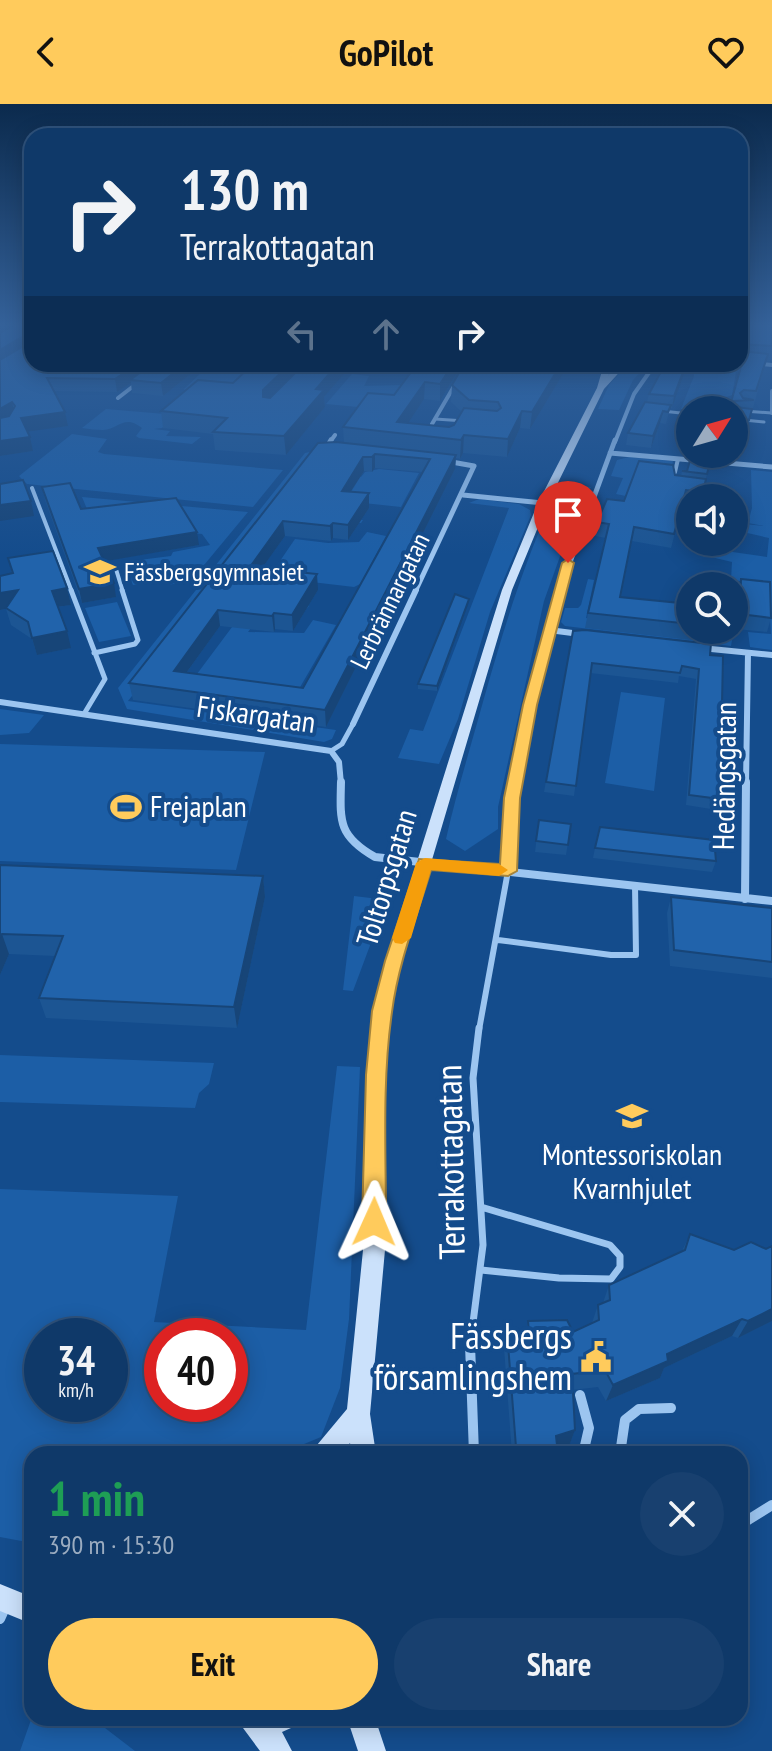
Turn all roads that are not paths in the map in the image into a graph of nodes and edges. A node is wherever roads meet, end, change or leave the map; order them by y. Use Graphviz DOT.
graph roads {
  1 [pos="444,402"];
  2 [pos="594,402"];
  3 [pos="631,402"];
  4 [pos="628,408"];
  5 [pos="638,409"];
  6 [pos="650,410"];
  7 [pos="748,411"];
  8 [pos="676,413"];
  9 [pos="772,413"];
  10 [pos="748,420"];
  11 [pos="433,421"];
  12 [pos="465,421"];
  13 [pos="764,422"];
  14 [pos="335,435"];
  15 [pos="344,451"];
  16 [pos="610,453"];
  17 [pos="433,459"];
  18 [pos="676,459"];
  19 [pos="748,465"];
  20 [pos="772,467"];
  21 [pos="676,468"];
  22 [pos="664,471"];
  23 [pos="675,472"];
  24 [pos="675,479"];
  25 [pos="32,488"];
  26 [pos="463,495"];
  27 [pos="543,503"];
  28 [pos="115,566"];
  29 [pos="549,630"];
  30 [pos="595,635"];
  31 [pos="687,646"];
  32 [pos="94,653"];
  33 [pos="748,653"];
  34 [pos="772,655"];
  35 [pos="0,702"];
  36 [pos="84,714"];
  37 [pos="353,724"];
  38 [pos="331,751"];
  39 [pos="425,863"];
  40 [pos="508,871"];
  41 [pos="635,885"];
  42 [pos="745,899"];
  43 [pos="772,901"];
  44 [pos="498,940"];
  45 [pos="481,1207"];
  46 [pos="481,1270"];
  47 [pos="580,1395"];
  48 [pos="671,1408"];
  49 [pos="358,1414"];
  50 [pos="332,1446"];
  51 [pos="363,1446"];
  52 [pos="474,1446"];
  53 [pos="585,1446"];
  54 [pos="621,1446"];
  55 [pos="772,1505"];
  56 [pos="748,1520"];
  57 [pos="260,1726"];
  58 [pos="364,1726"];
  59 [pos="278,1751"];
  60 [pos="372,1751"];
  1 -- 11 [label="street"];
  2 -- 27 [label="street, Toltorpsgatan"];
  3 -- 4 [label="street"];
  4 -- 5 [label="lane"];
  4 -- 16 [label="street"];
  6 -- 8 [label="lane"];
  7 -- 9 [label="lane"];
  10 -- 13 [label="lane"];
  11 -- 12 [label="lane"];
  14 -- 15 [label="street"];
  16 -- 18 [label="street"];
  16 -- 29 [label="street"];
  17 -- 26 [label="street, Lerbrännargatan"];
  19 -- 20 [label="street"];
  21 -- 23 [label="lane"];
  22 -- 23 [label="lane"];
  23 -- 24 [label="lane"];
  25 -- 32 [label="lane"];
  26 -- 27 [label="street"];
  26 -- 37 [label="street, Lerbrännargatan"];
  27 -- 39 [label="street, Toltorpsgatan"];
  28 -- 32 [label="lane"];
  29 -- 30 [label="street"];
  29 -- 40 [label="street"];
  31 -- 33 [label="street"];
  32 -- 36 [label="lane"];
  33 -- 34 [label="street"];
  33 -- 42 [label="street, Hedängsgatan"];
  35 -- 36 [label="street, Fiskargatan"];
  36 -- 38 [label="street, Fiskargatan"];
  37 -- 38 [label="lane"];
  38 -- 39 [label="street, Fiskargatan"];
  39 -- 40 [label="street"];
  39 -- 49 [label="street, Toltorpsgatan"];
  40 -- 41 [label="street"];
  40 -- 44 [label="lane, Terrakottagatan"];
  41 -- 42 [label="street"];
  41 -- 44 [label="lane"];
  42 -- 43 [label="street"];
  44 -- 45 [label="lane, Terrakottagatan"];
  45 -- 46 [label="lane, Terrakottagatan"];
  45 -- 46 [label="lane"];
  46 -- 52 [label="lane, Terrakottagatan"];
  47 -- 53 [label="lane"];
  48 -- 54 [label="lane"];
  49 -- 50 [label="street"];
  49 -- 51 [label="street, Toltorpsgatan"];
  55 -- 56 [label="lane"];
  57 -- 59 [label="street"];
  58 -- 60 [label="street"];
}
